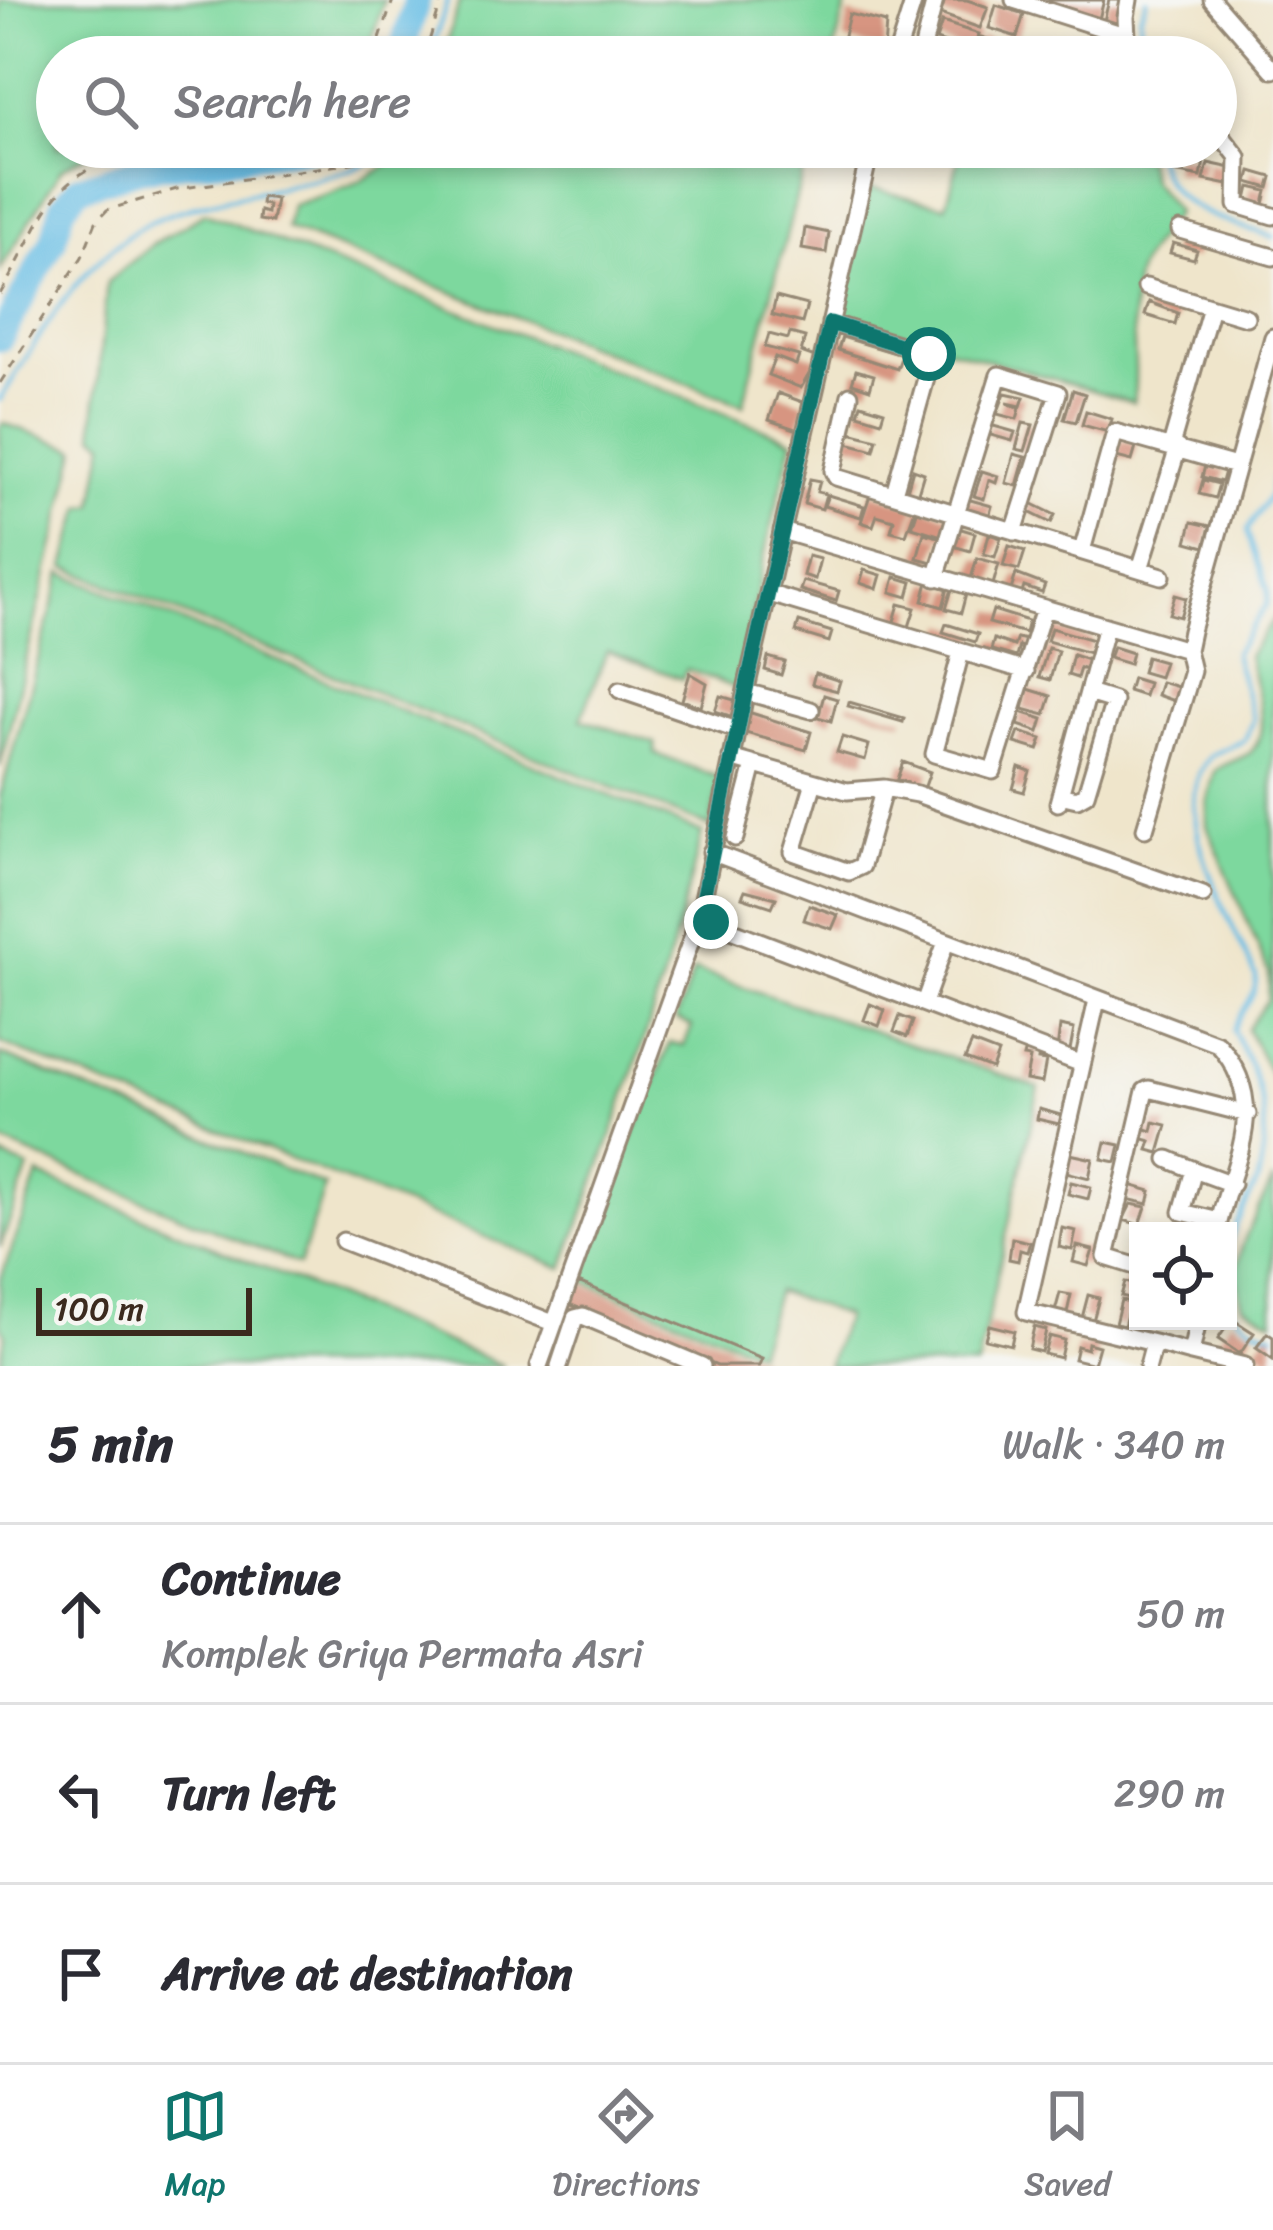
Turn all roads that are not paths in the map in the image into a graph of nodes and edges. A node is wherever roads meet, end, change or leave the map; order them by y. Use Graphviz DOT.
graph roads {
  1 [pos="914,0"];
  2 [pos="935,0"];
  3 [pos="1014,0"];
  4 [pos="1130,0"];
  5 [pos="1212,0"];
  6 [pos="903,36"];
  7 [pos="926,36"];
  8 [pos="1127,36"];
  9 [pos="1273,70"];
  10 [pos="1237,156"];
  11 [pos="867,168"];
  12 [pos="1273,216"];
  13 [pos="1180,230"];
  14 [pos="1273,257"];
  15 [pos="1146,287"];
  16 [pos="1211,307"];
  17 [pos="1246,317"];
  18 [pos="830,323"];
  19 [pos="1273,337"];
  20 [pos="850,395"];
  21 [pos="1174,447"];
  22 [pos="1236,466"];
  23 [pos="895,493"];
  24 [pos="954,514"];
  25 [pos="782,530"];
  26 [pos="1014,532"];
  27 [pos="1082,551"];
  28 [pos="1141,569"];
  29 [pos="1162,576"];
  30 [pos="936,578"];
  31 [pos="770,595"];
  32 [pos="1044,608"];
  33 [pos="1106,626"];
  34 [pos="1187,650"];
  35 [pos="962,652"];
  36 [pos="1026,671"];
  37 [pos="620,690"];
  38 [pos="746,692"];
  39 [pos="1088,693"];
  40 [pos="811,710"];
  41 [pos="737,730"];
  42 [pos="731,758"];
  43 [pos="754,765"];
  44 [pos="814,782"];
  45 [pos="884,788"];
  46 [pos="1145,830"];
  47 [pos="734,838"];
  48 [pos="711,852"];
  49 [pos="1203,895"];
  50 [pos="699,918"];
  51 [pos="946,942"];
  52 [pos="1097,1000"];
  53 [pos="924,1003"];
  54 [pos="1082,1064"];
  55 [pos="1249,1114"];
  56 [pos="1168,1159"];
  57 [pos="1194,1169"];
  58 [pos="1232,1184"];
  59 [pos="1208,1222"];
  60 [pos="1219,1222"];
  61 [pos="343,1241"];
  62 [pos="1129,1264"];
  63 [pos="554,1323"];
  64 [pos="1196,1330"];
  65 [pos="1154,1343"];
  66 [pos="1191,1353"];
  67 [pos="547,1365"];
  68 [pos="702,1366"];
  69 [pos="1148,1366"];
  70 [pos="1245,1366"];
  1 -- 6 [label="street"];
  2 -- 7 [label="street"];
  3 -- 8 [label="street"];
  4 -- 8 [label="street"];
  5 -- 9 [label="street"];
  10 -- 12 [label="street"];
  11 -- 18 [label="street"];
  13 -- 14 [label="street"];
  15 -- 16 [label="street"];
  16 -- 17 [label="street"];
  16 -- 21 [label="street"];
  18 -- 23 [label="street"];
  18 -- 25 [label="street"];
  19 -- 22 [label="street"];
  20 -- 23 [label="street"];
  21 -- 22 [label="street"];
  21 -- 27 [label="street"];
  21 -- 28 [label="street"];
  22 -- 34 [label="street"];
  23 -- 24 [label="street"];
  24 -- 26 [label="street"];
  24 -- 26 [label="street"];
  24 -- 30 [label="street"];
  25 -- 30 [label="street"];
  25 -- 31 [label="street"];
  26 -- 27 [label="street"];
  27 -- 28 [label="street"];
  28 -- 29 [label="street"];
  30 -- 32 [label="street"];
  31 -- 35 [label="street"];
  31 -- 38 [label="street"];
  32 -- 33 [label="street"];
  32 -- 36 [label="street"];
  33 -- 34 [label="street"];
  33 -- 39 [label="street"];
  34 -- 46 [label="street"];
  35 -- 36 [label="street"];
  35 -- 36 [label="street"];
  37 -- 41 [label="street"];
  38 -- 40 [label="street"];
  38 -- 41 [label="street"];
  39 -- 39 [label="street"];
  41 -- 42 [label="street"];
  42 -- 43 [label="street"];
  42 -- 48 [label="street"];
  43 -- 44 [label="street"];
  43 -- 47 [label="street"];
  44 -- 45 [label="street"];
  44 -- 45 [label="street"];
  45 -- 49 [label="street"];
  48 -- 50 [label="street"];
  48 -- 51 [label="street"];
  50 -- 53 [label="street"];
  50 -- 63 [label="street"];
  51 -- 52 [label="street"];
  51 -- 53 [label="street"];
  52 -- 54 [label="street"];
  52 -- 55 [label="street"];
  53 -- 54 [label="street"];
  54 -- 65 [label="street"];
  55 -- 58 [label="street"];
  55 -- 62 [label="street"];
  56 -- 57 [label="street"];
  57 -- 58 [label="street"];
  57 -- 59 [label="street"];
  58 -- 60 [label="street"];
  61 -- 63 [label="street"];
  63 -- 67 [label="street"];
  64 -- 66 [label="street"];
  65 -- 66 [label="street"];
  65 -- 69 [label="street"];
  66 -- 70 [label="street"];
  67 -- 68 [label="street"];
}
